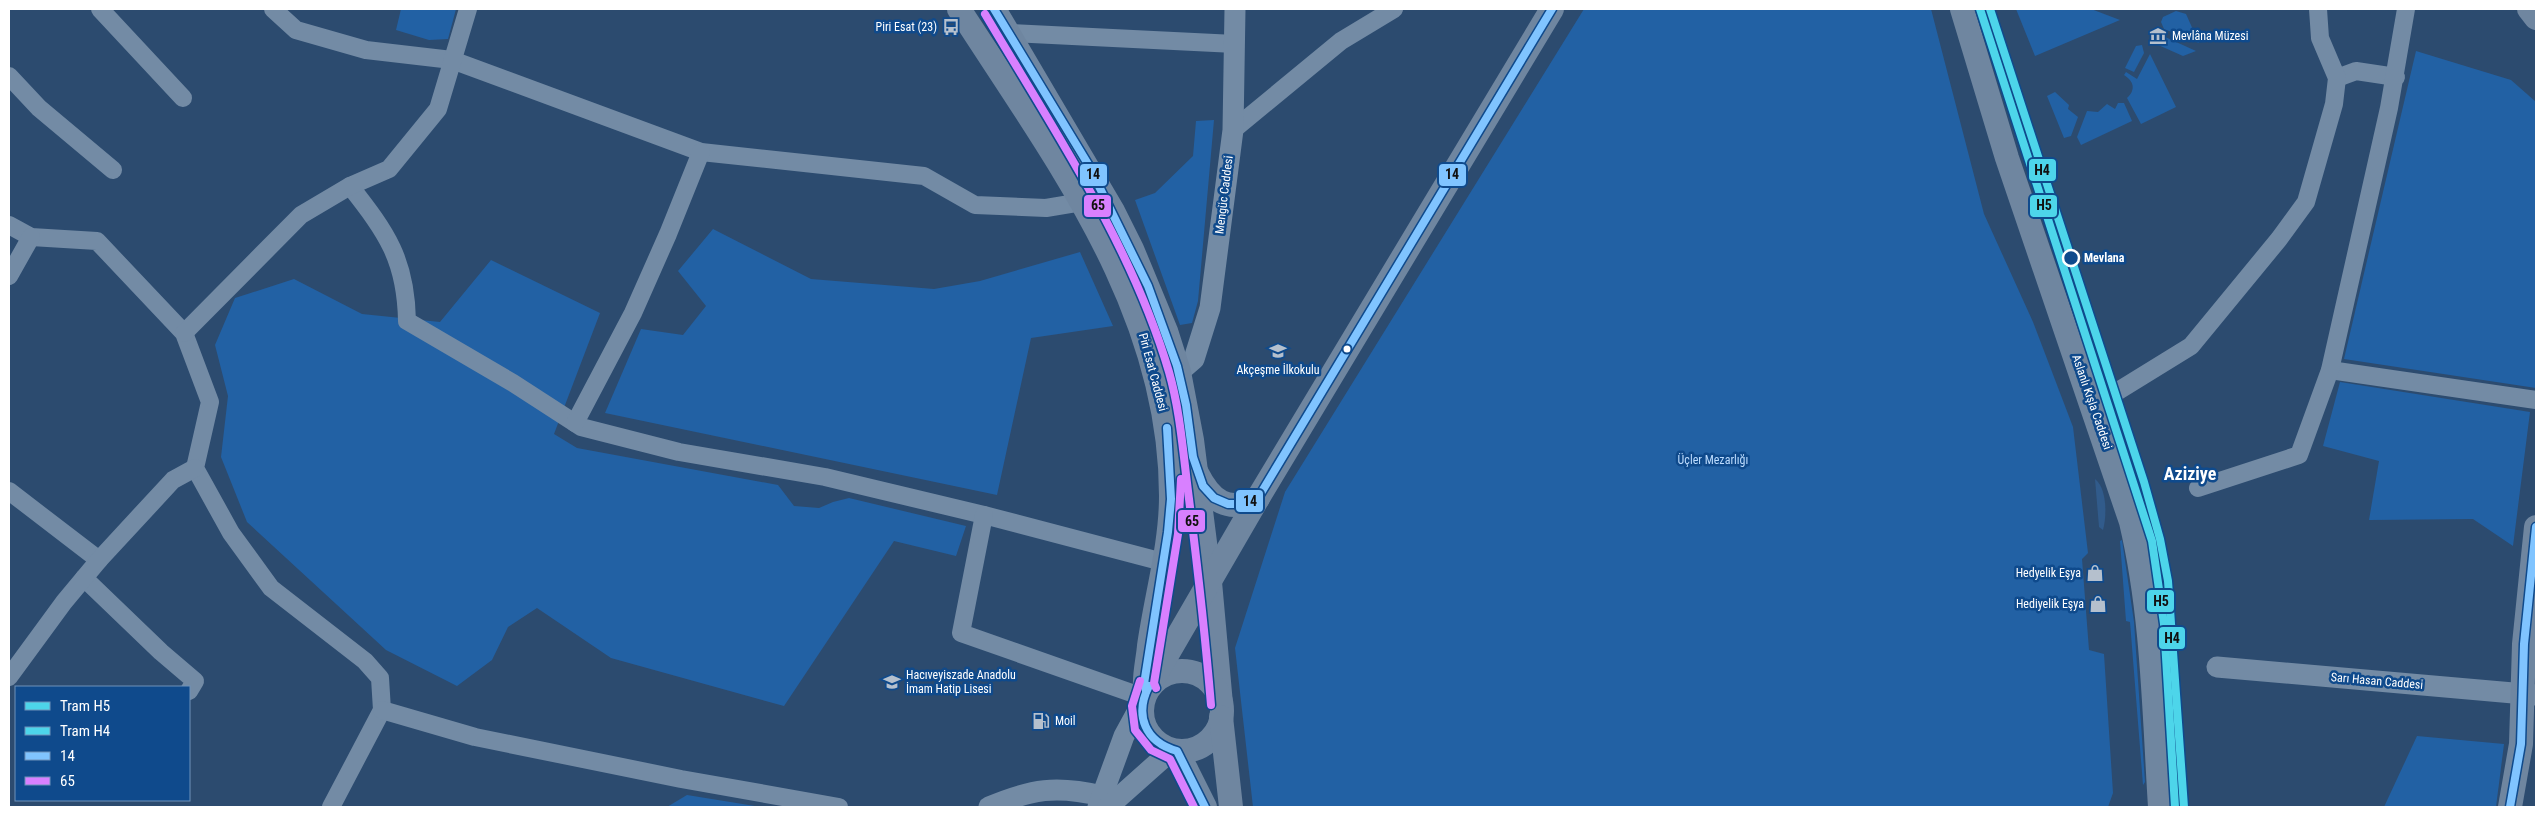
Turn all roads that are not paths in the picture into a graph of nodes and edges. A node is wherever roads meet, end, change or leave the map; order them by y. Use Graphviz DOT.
graph roads {
  1 [pos="100,9"];
  2 [pos="273,9"];
  3 [pos="468,9"];
  4 [pos="959,9"];
  5 [pos="994,9"];
  6 [pos="1235,9"];
  7 [pos="1391,9"];
  8 [pos="1552,9"];
  9 [pos="1962,9"];
  10 [pos="2318,9"];
  11 [pos="2406,9"];
  12 [pos="2529,9"];
  13 [pos="2536,18"];
  14 [pos="1008,32"];
  15 [pos="1235,44"];
  16 [pos="452,60"];
  17 [pos="9,76"];
  18 [pos="2396,77"];
  19 [pos="2337,78"];
  20 [pos="183,98"];
  21 [pos="1233,130"];
  22 [pos="701,152"];
  23 [pos="113,170"];
  24 [pos="350,186"];
  25 [pos="1082,202"];
  26 [pos="9,225"];
  27 [pos="31,237"];
  28 [pos="9,276"];
  29 [pos="184,333"];
  30 [pos="2330,370"];
  31 [pos="1179,372"];
  32 [pos="2118,391"];
  33 [pos="2536,400"];
  34 [pos="575,423"];
  35 [pos="195,468"];
  36 [pos="1196,472"];
  37 [pos="2198,488"];
  38 [pos="9,491"];
  39 [pos="1258,498"];
  40 [pos="984,515"];
  41 [pos="2536,527"];
  42 [pos="99,560"];
  43 [pos="1163,562"];
  44 [pos="84,578"];
  45 [pos="1210,582"];
  46 [pos="2217,667"];
  47 [pos="9,677"];
  48 [pos="190,690"];
  49 [pos="1145,694"];
  50 [pos="2529,694"];
  51 [pos="382,710"];
  52 [pos="1221,711"];
  53 [pos="1175,750"];
  54 [pos="1103,804"];
  55 [pos="331,807"];
  56 [pos="839,807"];
  57 [pos="989,807"];
  58 [pos="1205,807"];
  59 [pos="1231,807"];
  60 [pos="2160,807"];
  61 [pos="2510,807"];
  1 -- 20 [label="street"];
  2 -- 16 [label="street"];
  3 -- 16 [label="street"];
  4 -- 25 [label="main road, Piri Esat Caddesi"];
  5 -- 14 [label="main road, Piri Esat Caddesi"];
  6 -- 15 [label="street, Mengüc Caddesi"];
  7 -- 21 [label="street"];
  8 -- 39 [label="main road"];
  9 -- 60 [label="main road, Aslanlı Kışla Caddesi"];
  10 -- 19 [label="street"];
  11 -- 18 [label="street"];
  12 -- 13 [label="main road"];
  14 -- 15 [label="street"];
  14 -- 31 [label="main road, Piri Esat Caddesi"];
  15 -- 21 [label="street, Mengüc Caddesi"];
  16 -- 22 [label="street"];
  16 -- 24 [label="street"];
  17 -- 23 [label="street"];
  18 -- 19 [label="street"];
  18 -- 30 [label="street"];
  19 -- 32 [label="street"];
  21 -- 31 [label="street, Mengüc Caddesi"];
  22 -- 25 [label="street"];
  22 -- 34 [label="street"];
  24 -- 29 [label="street"];
  24 -- 34 [label="street"];
  25 -- 43 [label="main road, Piri Esat Caddesi"];
  26 -- 27 [label="street"];
  27 -- 28 [label="street"];
  27 -- 29 [label="street"];
  29 -- 35 [label="street"];
  30 -- 33 [label="street"];
  30 -- 37 [label="street"];
  31 -- 36 [label="main road, Piri Esat Caddesi"];
  34 -- 40 [label="street"];
  35 -- 42 [label="street"];
  35 -- 51 [label="street"];
  36 -- 39 [label="main road"];
  36 -- 45 [label="main road, Piri Esat Caddesi"];
  38 -- 42 [label="street"];
  39 -- 45 [label="main road"];
  40 -- 43 [label="street"];
  40 -- 49 [label="street"];
  41 -- 50 [label="main road"];
  42 -- 44 [label="street"];
  43 -- 49 [label="main road, Piri Esat Caddesi"];
  44 -- 47 [label="street"];
  44 -- 48 [label="street"];
  45 -- 49 [label="main road"];
  45 -- 52 [label="main road, Piri Esat Caddesi"];
  46 -- 50 [label="street, Sarı Hasan Caddesi"];
  49 -- 52 [label="main road"];
  49 -- 53 [label="main road"];
  49 -- 54 [label="street"];
  50 -- 61 [label="main road"];
  51 -- 55 [label="street"];
  51 -- 56 [label="street"];
  52 -- 53 [label="main road"];
  52 -- 59 [label="main road, Piri Esat Caddesi"];
  53 -- 54 [label="street"];
  53 -- 58 [label="main road"];
  54 -- 57 [label="street"];
}
